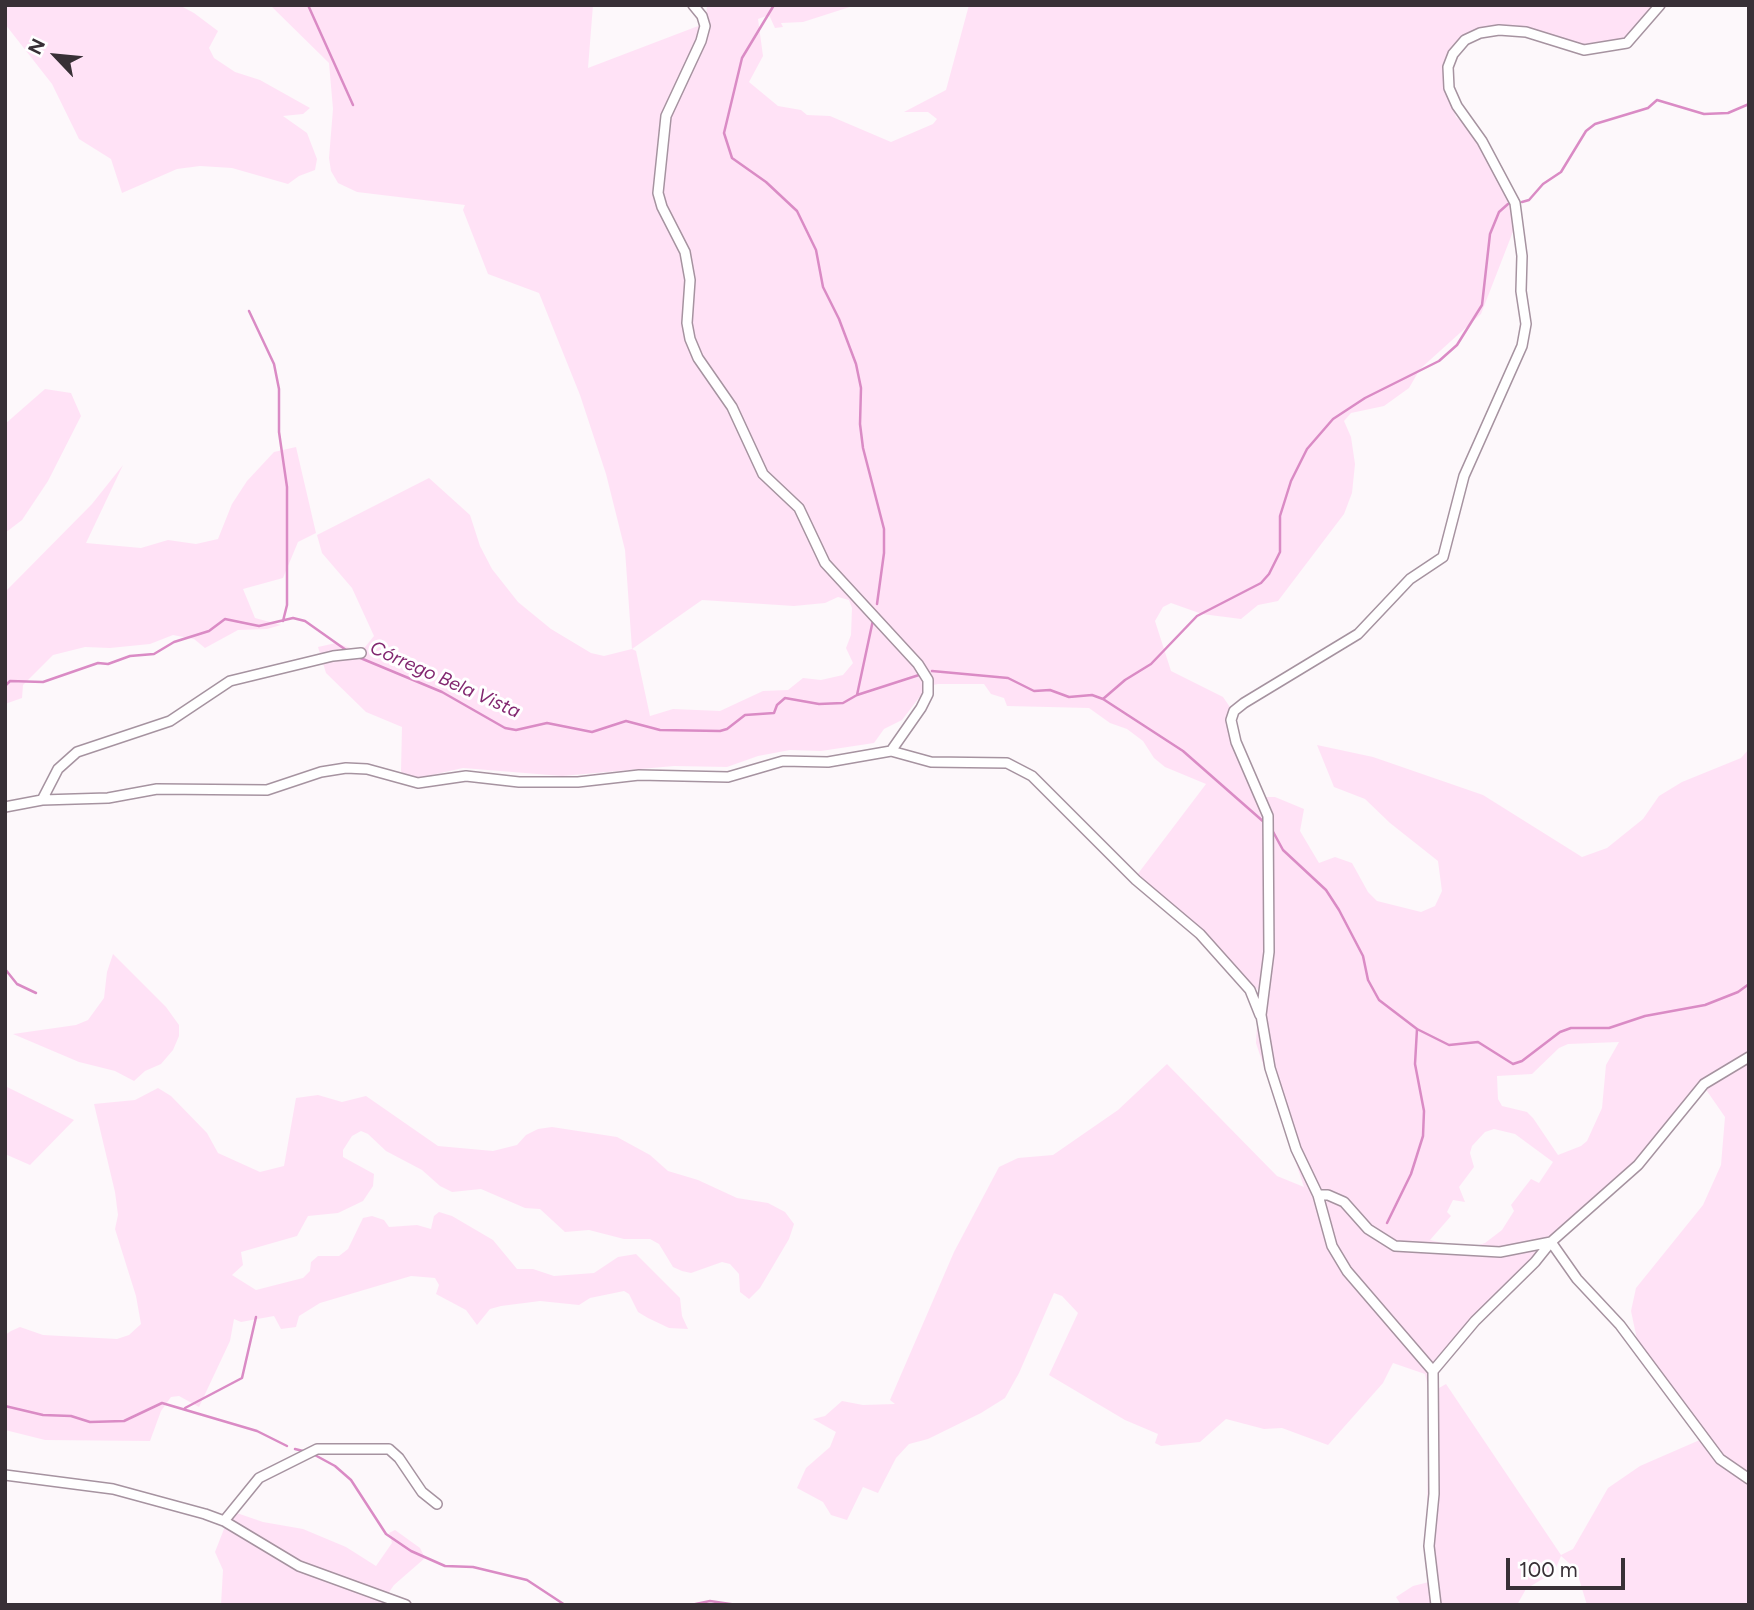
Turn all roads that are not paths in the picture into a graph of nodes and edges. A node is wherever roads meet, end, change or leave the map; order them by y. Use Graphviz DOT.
graph roads {
  1 [pos="693,5"];
  2 [pos="1660,5"];
  3 [pos="361,653"];
  4 [pos="891,751"];
  5 [pos="42,800"];
  6 [pos="5,807"];
  7 [pos="1261,1015"];
  8 [pos="1749,1056"];
  9 [pos="1318,1195"];
  10 [pos="1550,1242"];
  11 [pos="1433,1371"];
  12 [pos="5,1475"];
  13 [pos="1749,1479"];
  14 [pos="437,1504"];
  15 [pos="224,1521"];
  16 [pos="406,1605"];
  17 [pos="1436,1605"];
  1 -- 4 [label="street"];
  2 -- 7 [label="street"];
  3 -- 5 [label="street"];
  4 -- 5 [label="street"];
  4 -- 7 [label="street"];
  5 -- 6 [label="street"];
  7 -- 9 [label="street"];
  8 -- 10 [label="street"];
  9 -- 10 [label="street"];
  9 -- 11 [label="street"];
  10 -- 11 [label="street"];
  10 -- 13 [label="street"];
  11 -- 17 [label="street"];
  12 -- 15 [label="street"];
  14 -- 15 [label="street"];
  15 -- 16 [label="street"];
}
